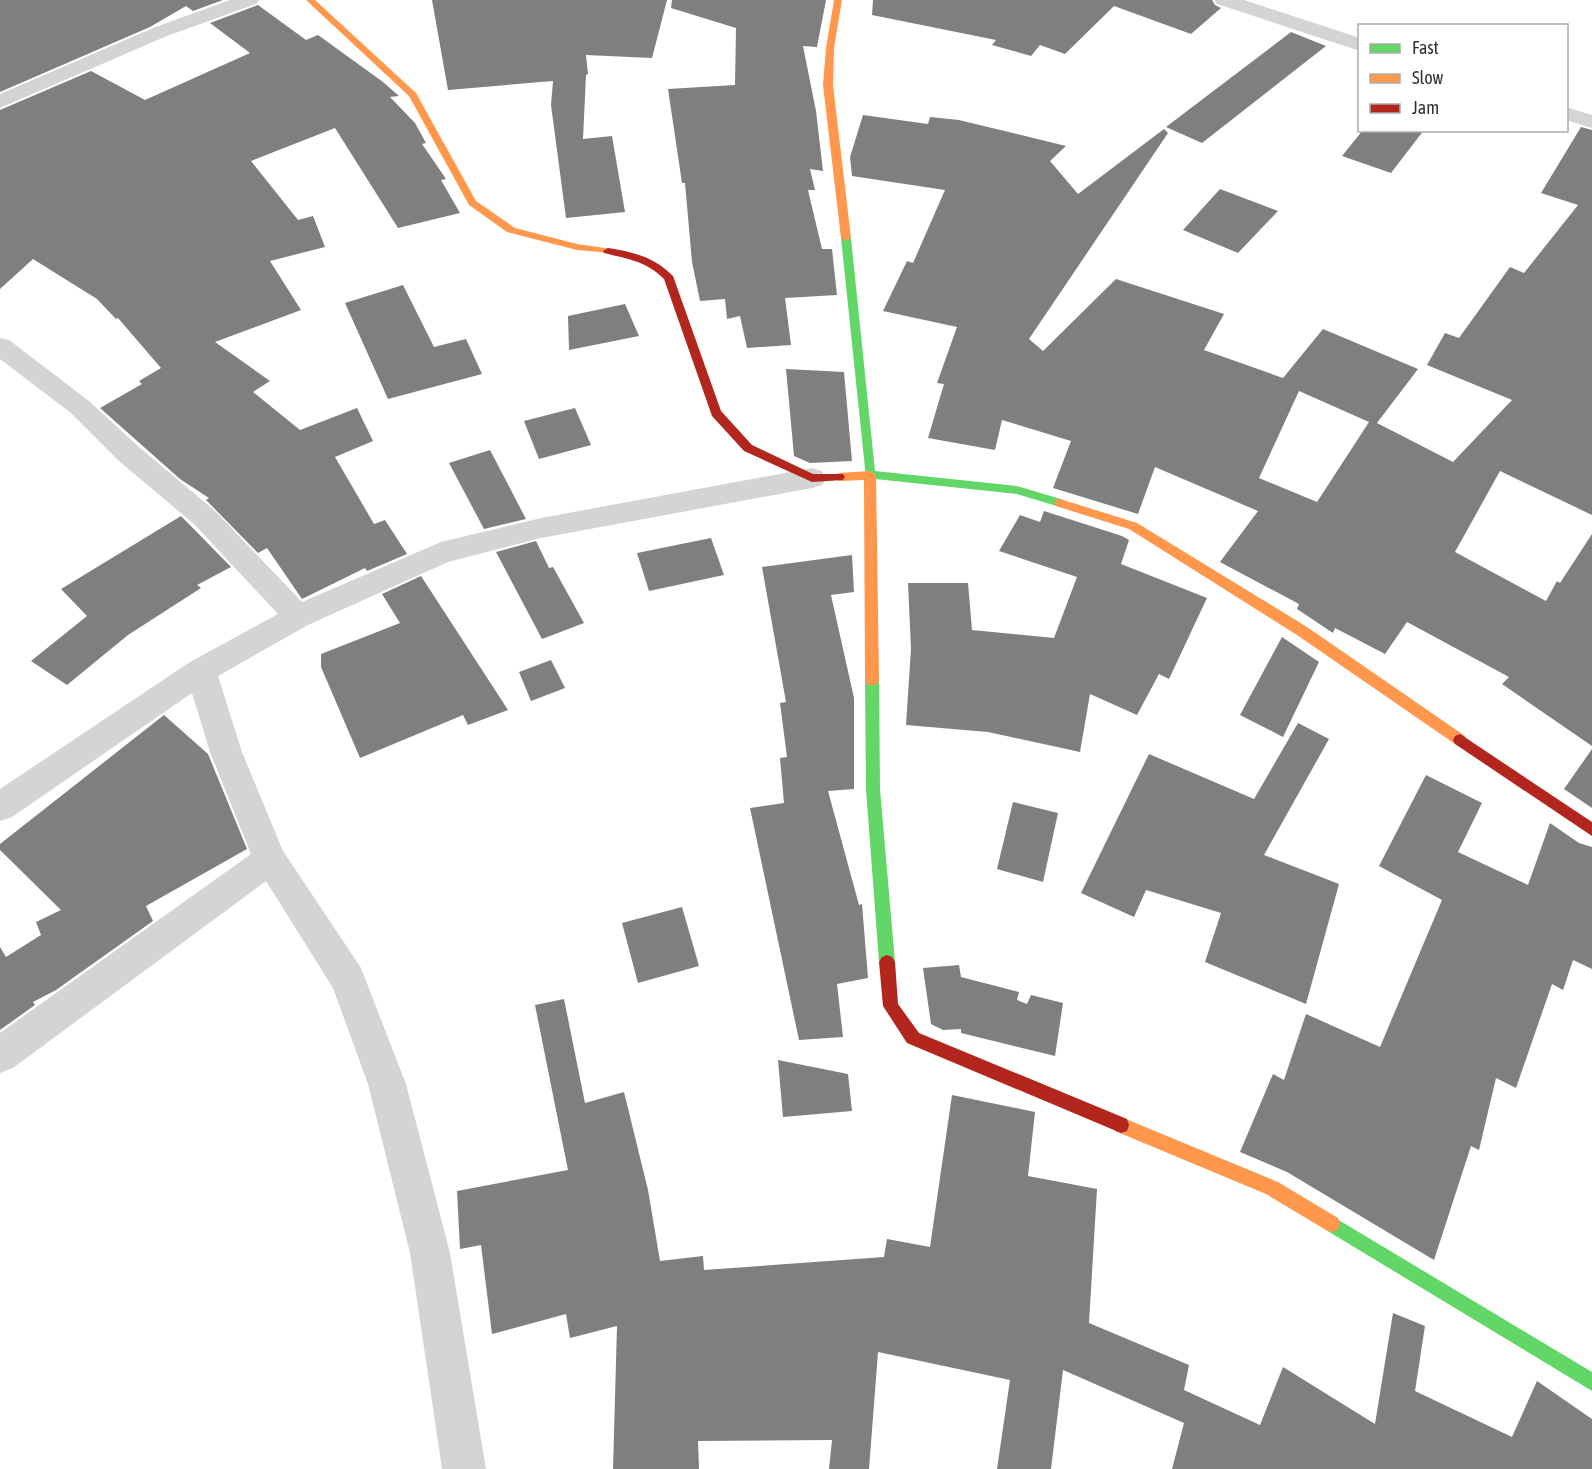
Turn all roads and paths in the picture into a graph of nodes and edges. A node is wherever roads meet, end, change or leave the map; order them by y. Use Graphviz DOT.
graph roads {
  1 [pos="249,0"];
  2 [pos="310,0"];
  3 [pos="838,0"];
  4 [pos="1224,0"];
  5 [pos="1358,45"];
  6 [pos="0,102"];
  7 [pos="1568,114"];
  8 [pos="1592,122"];
  9 [pos="0,346"];
  10 [pos="870,475"];
  11 [pos="812,478"];
  12 [pos="298,617"];
  13 [pos="201,671"];
  14 [pos="0,807"];
  15 [pos="1592,830"];
  16 [pos="270,859"];
  17 [pos="0,1055"];
  18 [pos="1592,1382"];
  19 [pos="464,1469"];
  1 -- 6 [label="street"];
  2 -- 11 [label="street"];
  3 -- 10 [label="street"];
  4 -- 5 [label="street"];
  7 -- 8 [label="street"];
  9 -- 12 [label="street"];
  10 -- 11 [label="street"];
  10 -- 15 [label="street"];
  10 -- 18 [label="street"];
  11 -- 12 [label="street"];
  12 -- 13 [label="street"];
  13 -- 14 [label="street"];
  13 -- 16 [label="street"];
  16 -- 17 [label="street"];
  16 -- 19 [label="street"];
}
